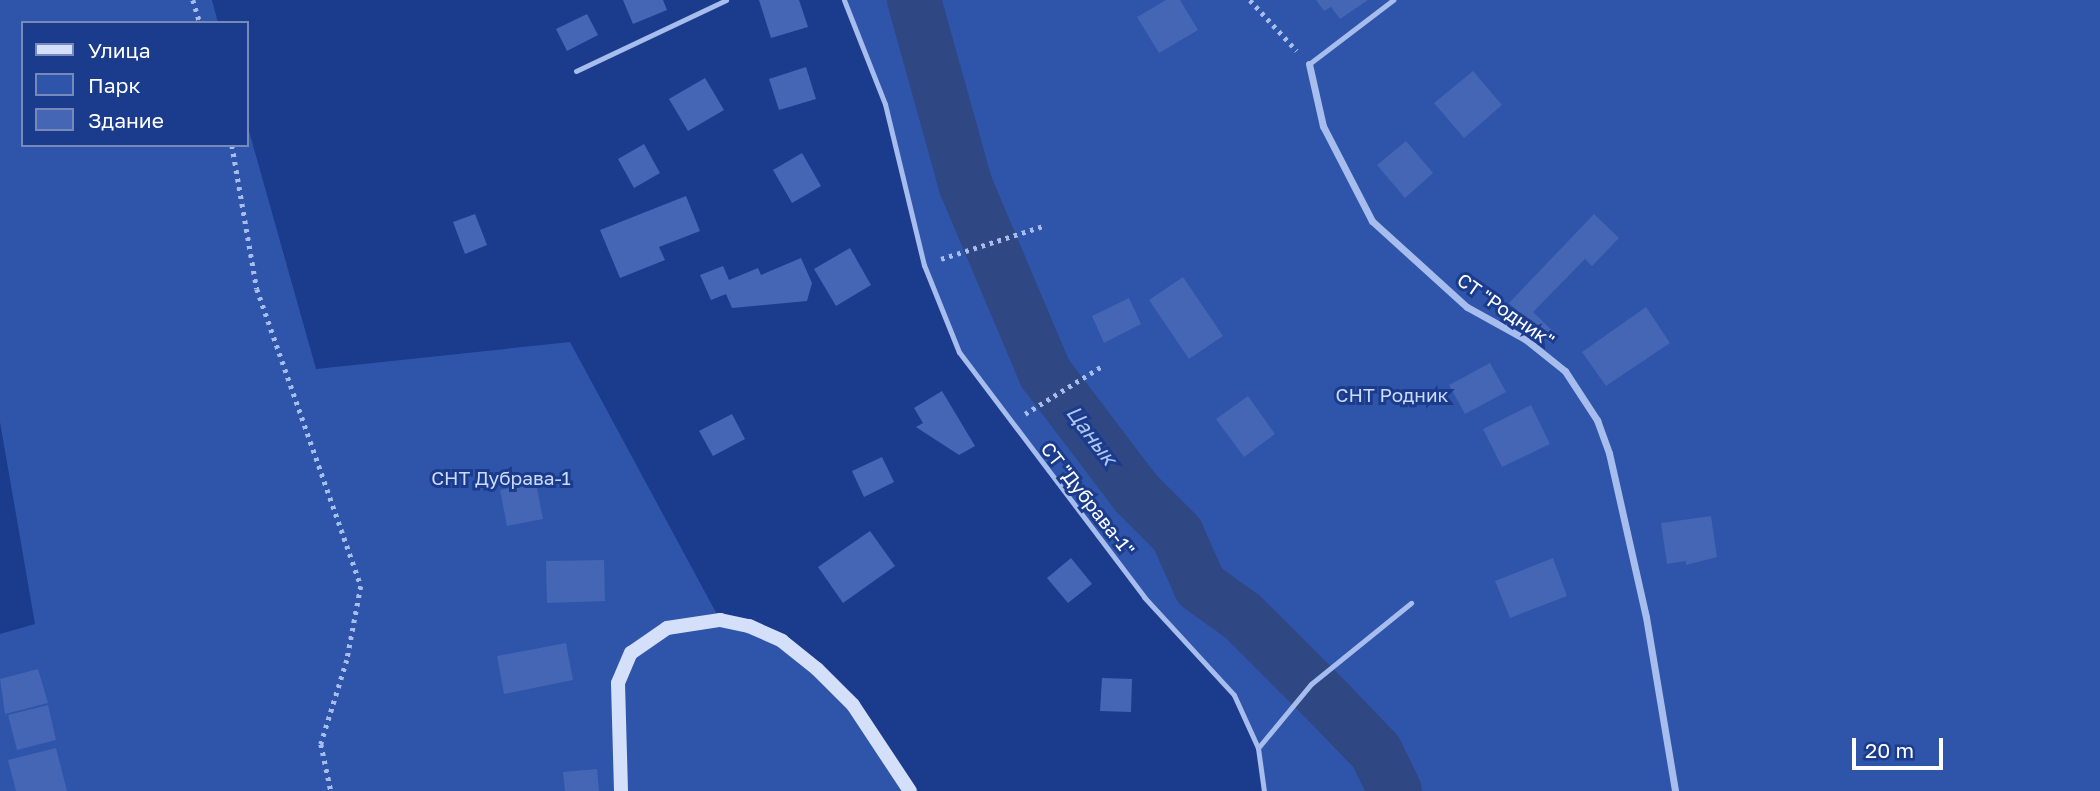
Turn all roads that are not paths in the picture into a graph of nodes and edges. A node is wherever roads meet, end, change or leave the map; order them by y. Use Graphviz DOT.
graph roads {
  1 [pos="726,0"];
  2 [pos="844,0"];
  3 [pos="1393,0"];
  4 [pos="1309,64"];
  5 [pos="576,71"];
  6 [pos="1411,603"];
  7 [pos="1258,748"];
  8 [pos="621,791"];
  9 [pos="910,791"];
  10 [pos="1264,791"];
  11 [pos="1675,791"];
  1 -- 5 [label="lane"];
  2 -- 7 [label="lane, СТ \"Дубрава-1\""];
  3 -- 4 [label="lane"];
  4 -- 11 [label="street, СТ \"Родник\""];
  6 -- 7 [label="lane"];
  7 -- 10 [label="lane, СТ \"Дубрава-1\""];
  8 -- 9 [label="street"];
}
